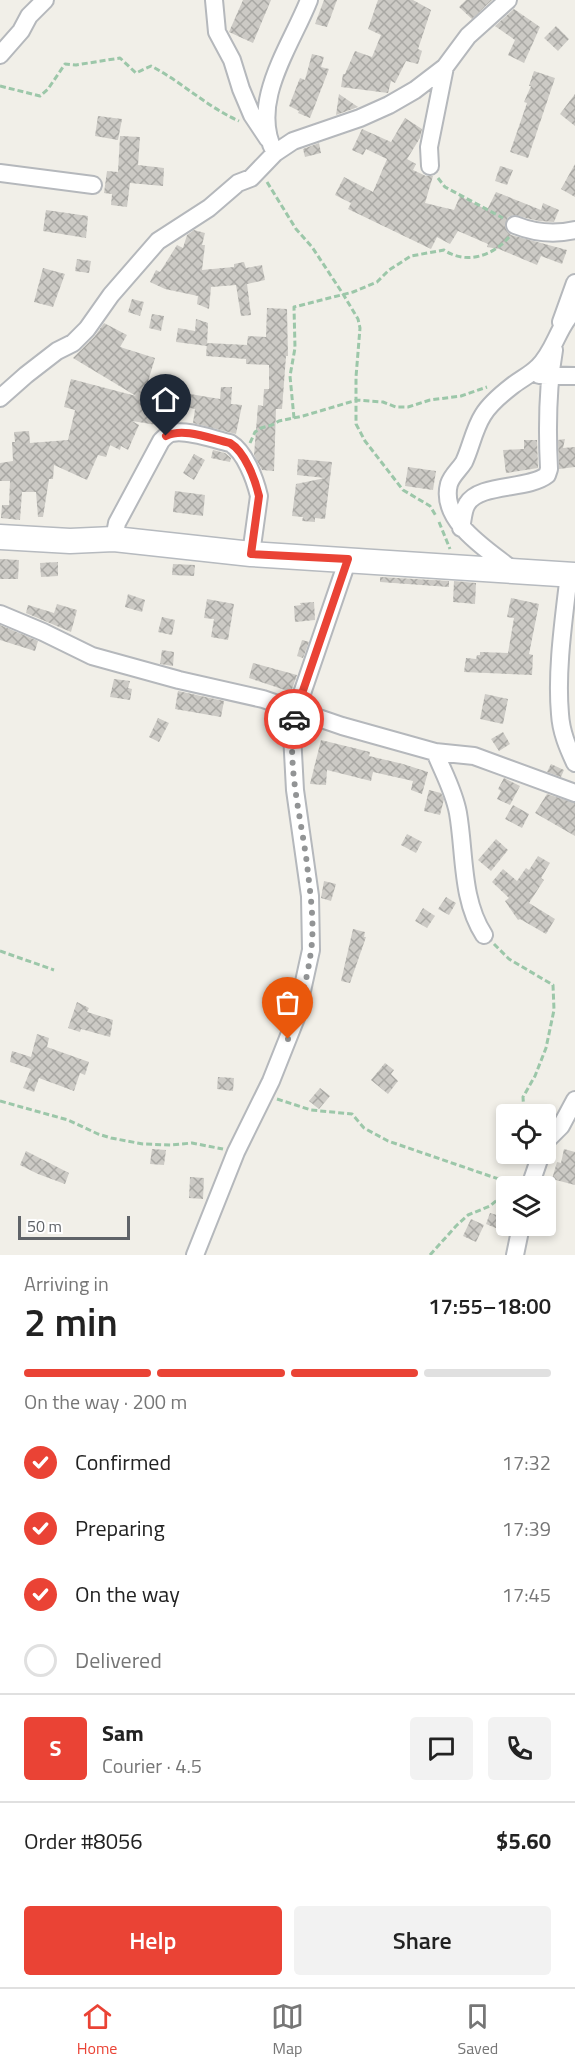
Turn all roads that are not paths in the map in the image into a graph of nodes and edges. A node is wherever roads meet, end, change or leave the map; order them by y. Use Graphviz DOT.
graph roads {
  1 [pos="45,0"];
  2 [pos="214,0"];
  3 [pos="309,0"];
  4 [pos="508,0"];
  5 [pos="0,56"];
  6 [pos="445,67"];
  7 [pos="272,146"];
  8 [pos="430,166"];
  9 [pos="0,173"];
  10 [pos="93,185"];
  11 [pos="515,225"];
  12 [pos="575,230"];
  13 [pos="575,283"];
  14 [pos="575,310"];
  15 [pos="556,336"];
  16 [pos="550,375"];
  17 [pos="529,376"];
  18 [pos="575,376"];
  19 [pos="0,398"];
  20 [pos="461,528"];
  21 [pos="0,537"];
  22 [pos="114,539"];
  23 [pos="251,554"];
  24 [pos="348,559"];
  25 [pos="515,571"];
  26 [pos="572,574"];
  27 [pos="0,614"];
  28 [pos="296,711"];
  29 [pos="435,752"];
  30 [pos="575,764"];
  31 [pos="575,793"];
  32 [pos="483,935"];
  33 [pos="575,1100"];
  34 [pos="556,1131"];
  35 [pos="519,1236"];
  36 [pos="195,1255"];
  37 [pos="515,1255"];
  1 -- 5 [label="street"];
  2 -- 7 [label="street"];
  3 -- 7 [label="street"];
  4 -- 6 [label="street"];
  6 -- 7 [label="street"];
  6 -- 8 [label="street"];
  7 -- 19 [label="street"];
  9 -- 10 [label="street"];
  11 -- 12 [label="street"];
  13 -- 15 [label="street"];
  14 -- 15 [label="street"];
  15 -- 16 [label="street"];
  15 -- 17 [label="street"];
  16 -- 17 [label="street"];
  16 -- 18 [label="street"];
  16 -- 20 [label="street"];
  17 -- 20 [label="street"];
  20 -- 25 [label="street"];
  21 -- 22 [label="street"];
  22 -- 23 [label="street"];
  22 -- 23 [label="street"];
  23 -- 24 [label="street"];
  24 -- 25 [label="street"];
  24 -- 28 [label="street"];
  25 -- 26 [label="street"];
  26 -- 30 [label="street"];
  27 -- 28 [label="street"];
  28 -- 29 [label="street"];
  28 -- 36 [label="street"];
  29 -- 31 [label="street"];
  29 -- 32 [label="street"];
  33 -- 34 [label="street"];
  35 -- 37 [label="street"];
}
